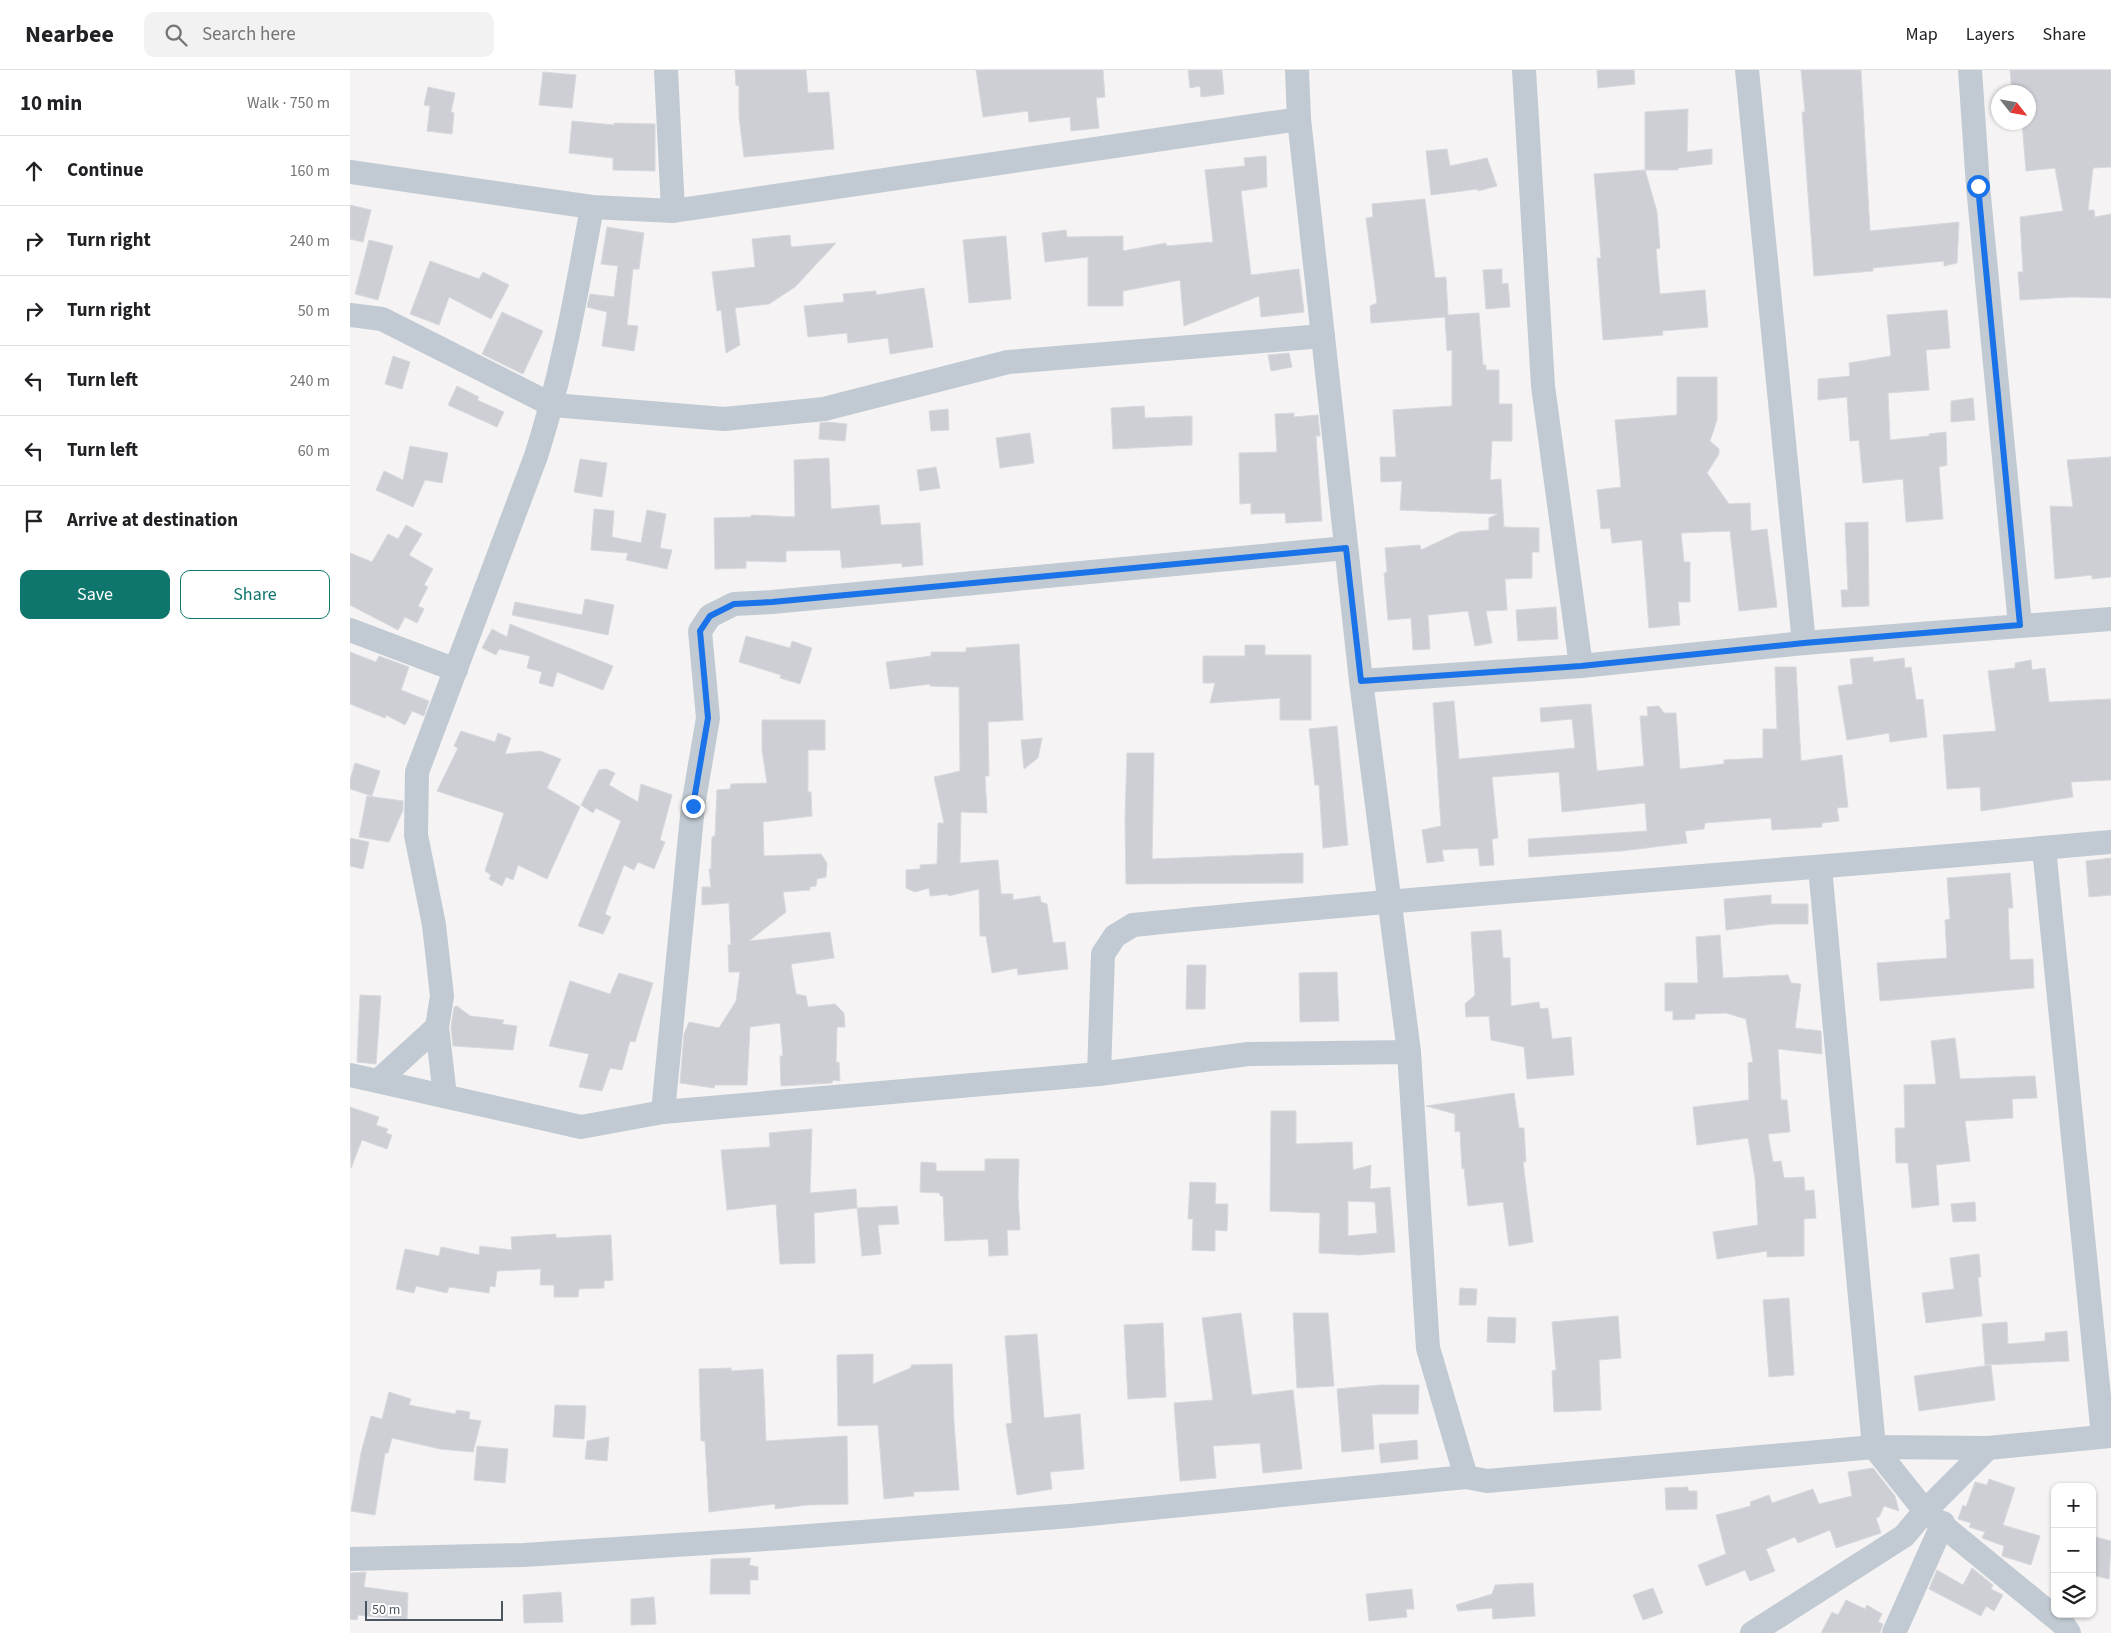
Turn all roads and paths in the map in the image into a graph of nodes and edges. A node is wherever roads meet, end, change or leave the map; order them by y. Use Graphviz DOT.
graph roads {
  1 [pos="666,70"];
  2 [pos="1297,70"];
  3 [pos="1524,70"];
  4 [pos="1747,70"];
  5 [pos="1970,70"];
  6 [pos="1299,119"];
  7 [pos="350,172"];
  8 [pos="592,207"];
  9 [pos="673,212"];
  10 [pos="350,316"];
  11 [pos="1323,336"];
  12 [pos="552,405"];
  13 [pos="1346,548"];
  14 [pos="2111,619"];
  15 [pos="2020,625"];
  16 [pos="350,630"];
  17 [pos="1804,643"];
  18 [pos="1581,666"];
  19 [pos="456,670"];
  20 [pos="1361,681"];
  21 [pos="2111,842"];
  22 [pos="2044,848"];
  23 [pos="1820,868"];
  24 [pos="1390,900"];
  25 [pos="437,1027"];
  26 [pos="1408,1052"];
  27 [pos="350,1074"];
  28 [pos="1099,1074"];
  29 [pos="379,1080"];
  30 [pos="445,1096"];
  31 [pos="663,1112"];
  32 [pos="2107,1436"];
  33 [pos="1874,1447"];
  34 [pos="1988,1448"];
  35 [pos="1466,1477"];
  36 [pos="1934,1517"];
  37 [pos="350,1559"];
  38 [pos="1752,1633"];
  39 [pos="1894,1633"];
  40 [pos="2069,1633"];
  1 -- 9 [label="street"];
  2 -- 6 [label="street"];
  3 -- 18 [label="street"];
  4 -- 17 [label="street"];
  5 -- 15 [label="street"];
  6 -- 9 [label="street"];
  6 -- 11 [label="street"];
  7 -- 8 [label="street"];
  8 -- 9 [label="street"];
  8 -- 12 [label="street"];
  10 -- 12 [label="street"];
  11 -- 12 [label="street"];
  11 -- 13 [label="street"];
  12 -- 19 [label="street"];
  13 -- 20 [label="street"];
  13 -- 31 [label="street"];
  14 -- 15 [label="street"];
  15 -- 17 [label="street"];
  16 -- 19 [label="street"];
  17 -- 18 [label="street"];
  18 -- 20 [label="street"];
  19 -- 25 [label="street"];
  20 -- 24 [label="street"];
  21 -- 22 [label="street"];
  22 -- 23 [label="street"];
  22 -- 32 [label="street"];
  23 -- 24 [label="street"];
  23 -- 33 [label="street"];
  24 -- 26 [label="street"];
  24 -- 28 [label="street"];
  25 -- 29 [label="street"];
  25 -- 30 [label="street"];
  26 -- 28 [label="street"];
  26 -- 35 [label="street"];
  27 -- 29 [label="street"];
  28 -- 31 [label="street"];
  29 -- 30 [label="street"];
  30 -- 31 [label="street"];
  32 -- 34 [label="street"];
  33 -- 34 [label="street"];
  33 -- 35 [label="street"];
  33 -- 36 [label="street"];
  34 -- 36 [label="street"];
  35 -- 37 [label="street"];
  36 -- 38 [label="street"];
  36 -- 39 [label="street"];
  36 -- 40 [label="street"];
}
